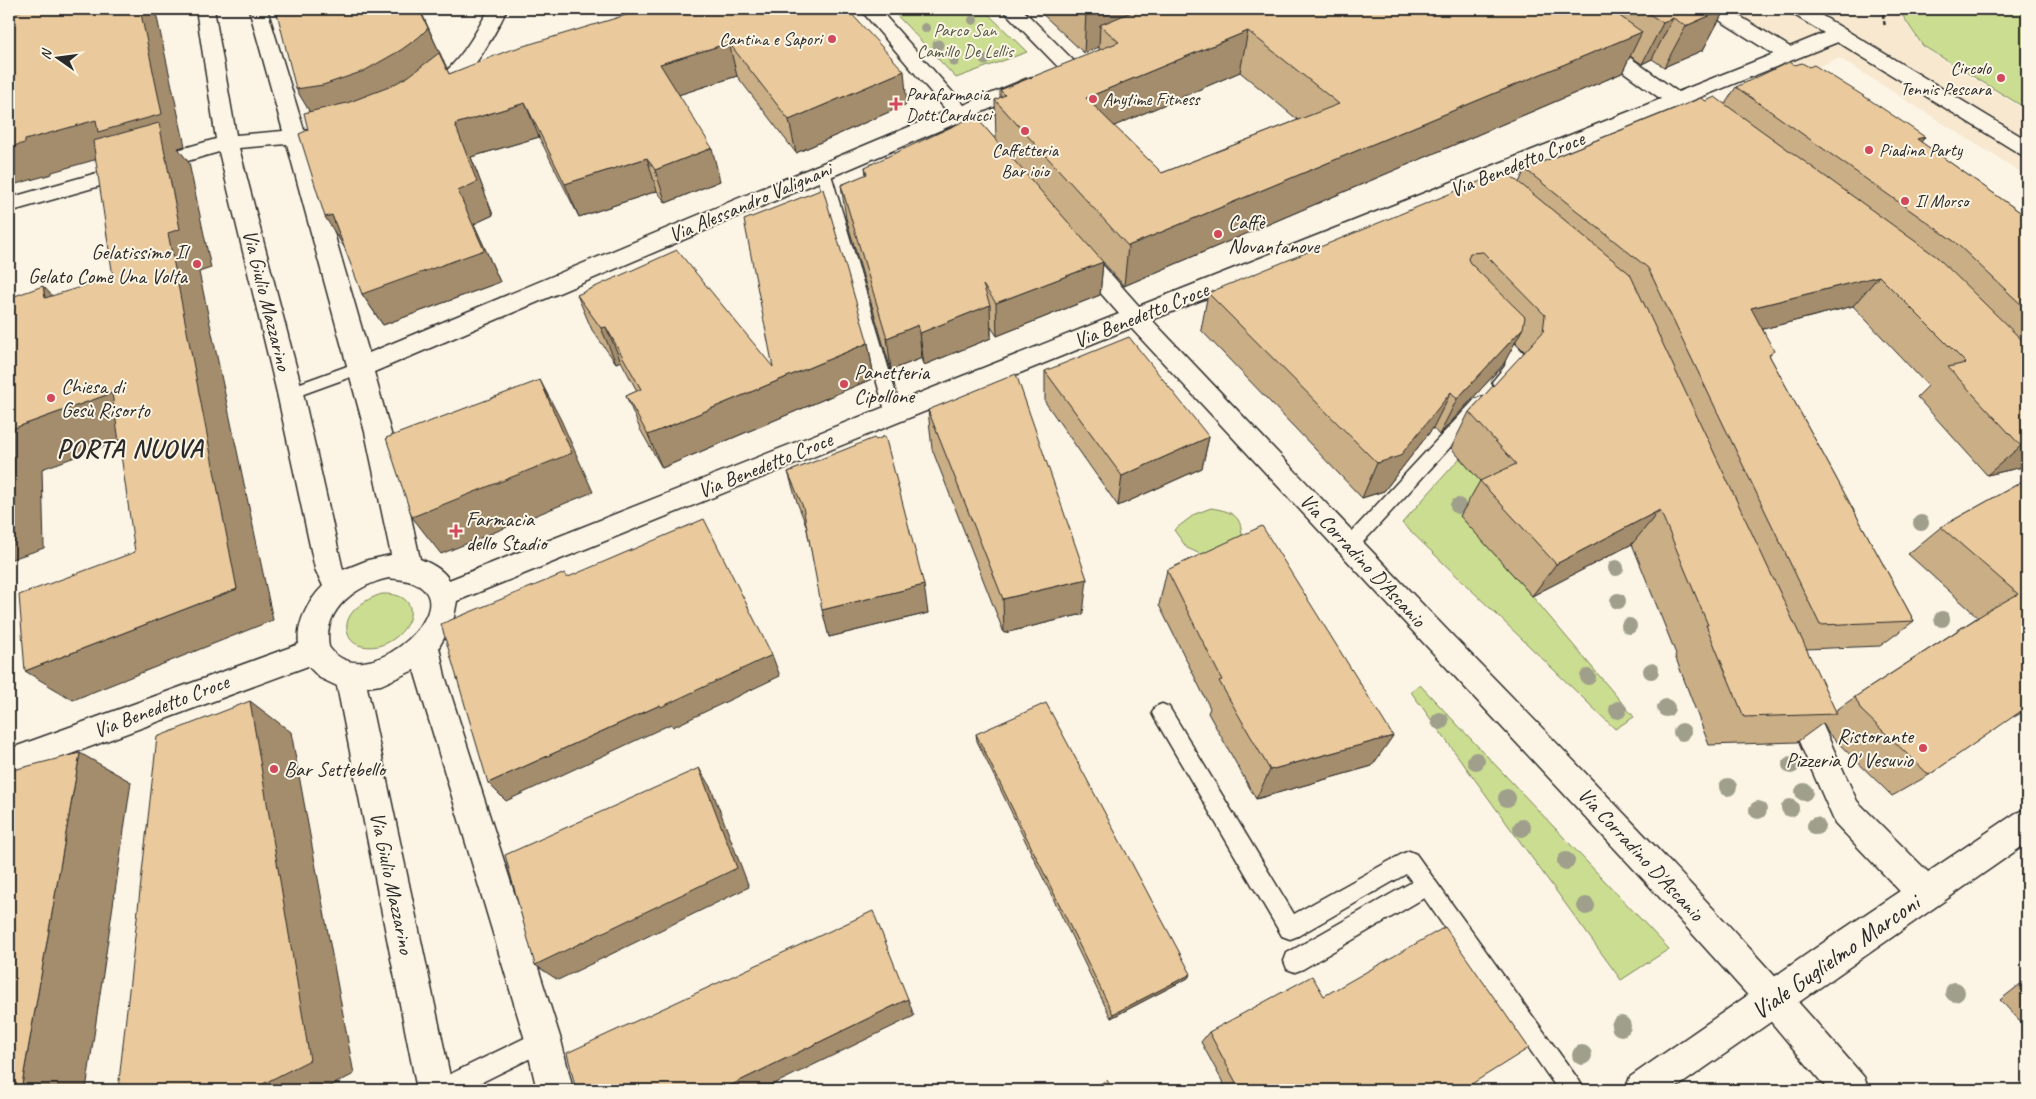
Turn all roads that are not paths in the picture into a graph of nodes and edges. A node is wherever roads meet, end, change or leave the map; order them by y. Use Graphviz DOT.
graph roads {
  1 [pos="205,9"];
  2 [pos="258,9"];
  3 [pos="498,9"];
  4 [pos="869,9"];
  5 [pos="1011,9"];
  6 [pos="1715,9"];
  7 [pos="1798,9"];
  8 [pos="1840,34"];
  9 [pos="1580,44"];
  10 [pos="1788,55"];
  11 [pos="1676,100"];
  12 [pos="415,105"];
  13 [pos="960,114"];
  14 [pos="1699,118"];
  15 [pos="338,135"];
  16 [pos="297,138"];
  17 [pos="228,143"];
  18 [pos="2027,149"];
  19 [pos="1005,166"];
  20 [pos="823,171"];
  21 [pos="1472,182"];
  22 [pos="1492,199"];
  23 [pos="9,205"];
  24 [pos="1063,234"];
  25 [pos="1135,317"];
  26 [pos="1487,324"];
  27 [pos="361,367"];
  28 [pos="290,393"];
  29 [pos="894,414"];
  30 [pos="1349,546"];
  31 [pos="407,566"];
  32 [pos="338,588"];
  33 [pos="442,595"];
  34 [pos="424,646"];
  35 [pos="314,651"];
  36 [pos="1785,675"];
  37 [pos="350,676"];
  38 [pos="1162,713"];
  39 [pos="9,763"];
  40 [pos="2027,824"];
  41 [pos="1427,885"];
  42 [pos="1925,893"];
  43 [pos="1295,961"];
  44 [pos="1774,999"];
  45 [pos="543,1040"];
  46 [pos="435,1090"];
  47 [pos="442,1090"];
  48 [pos="555,1090"];
  49 [pos="1572,1090"];
  50 [pos="1643,1090"];
  51 [pos="1851,1090"];
  1 -- 17 [label="street, Via Giulio Mazzarino"];
  2 -- 16 [label="street"];
  3 -- 12 [label="street"];
  4 -- 13 [label="street"];
  5 -- 13 [label="street, Via Alessandro Valignani"];
  6 -- 10 [label="street"];
  7 -- 8 [label="street"];
  8 -- 10 [label="street, Via Benedetto Croce"];
  8 -- 18 [label="street"];
  9 -- 11 [label="street"];
  10 -- 11 [label="street, Via Benedetto Croce"];
  11 -- 14 [label="street"];
  11 -- 21 [label="street, Via Benedetto Croce"];
  13 -- 19 [label="street"];
  13 -- 20 [label="street, Via Alessandro Valignani"];
  15 -- 16 [label="street"];
  16 -- 17 [label="street"];
  16 -- 27 [label="street"];
  17 -- 23 [label="street"];
  17 -- 28 [label="street, Via Giulio Mazzarino"];
  20 -- 27 [label="street, Via Alessandro Valignani"];
  20 -- 29 [label="lane"];
  21 -- 22 [label="street"];
  21 -- 25 [label="street, Via Benedetto Croce"];
  24 -- 25 [label="street, Via Corradino D'Ascanio"];
  25 -- 29 [label="street, Via Benedetto Croce"];
  25 -- 30 [label="street, Via Corradino D'Ascanio"];
  26 -- 30 [label="lane"];
  27 -- 28 [label="lane, Via Alessandro Valignani"];
  27 -- 31 [label="street"];
  28 -- 32 [label="street, Via Giulio Mazzarino"];
  29 -- 33 [label="street, Via Benedetto Croce"];
  30 -- 44 [label="street, Via Corradino D'Ascanio"];
  31 -- 32 [label="street"];
  31 -- 33 [label="street"];
  32 -- 35 [label="street"];
  33 -- 34 [label="street"];
  34 -- 37 [label="street"];
  34 -- 45 [label="street"];
  35 -- 37 [label="street"];
  35 -- 39 [label="street, Via Benedetto Croce"];
  36 -- 42 [label="street"];
  37 -- 46 [label="street, Via Giulio Mazzarino"];
  38 -- 41 [label="lane"];
  40 -- 42 [label="street, Viale Guglielmo Marconi"];
  41 -- 43 [label="lane"];
  41 -- 49 [label="lane"];
  42 -- 44 [label="street, Viale Guglielmo Marconi"];
  44 -- 50 [label="street, Viale Guglielmo Marconi"];
  44 -- 51 [label="street, Via Corradino D'Ascanio"];
  45 -- 47 [label="lane"];
  45 -- 48 [label="street"];
}
